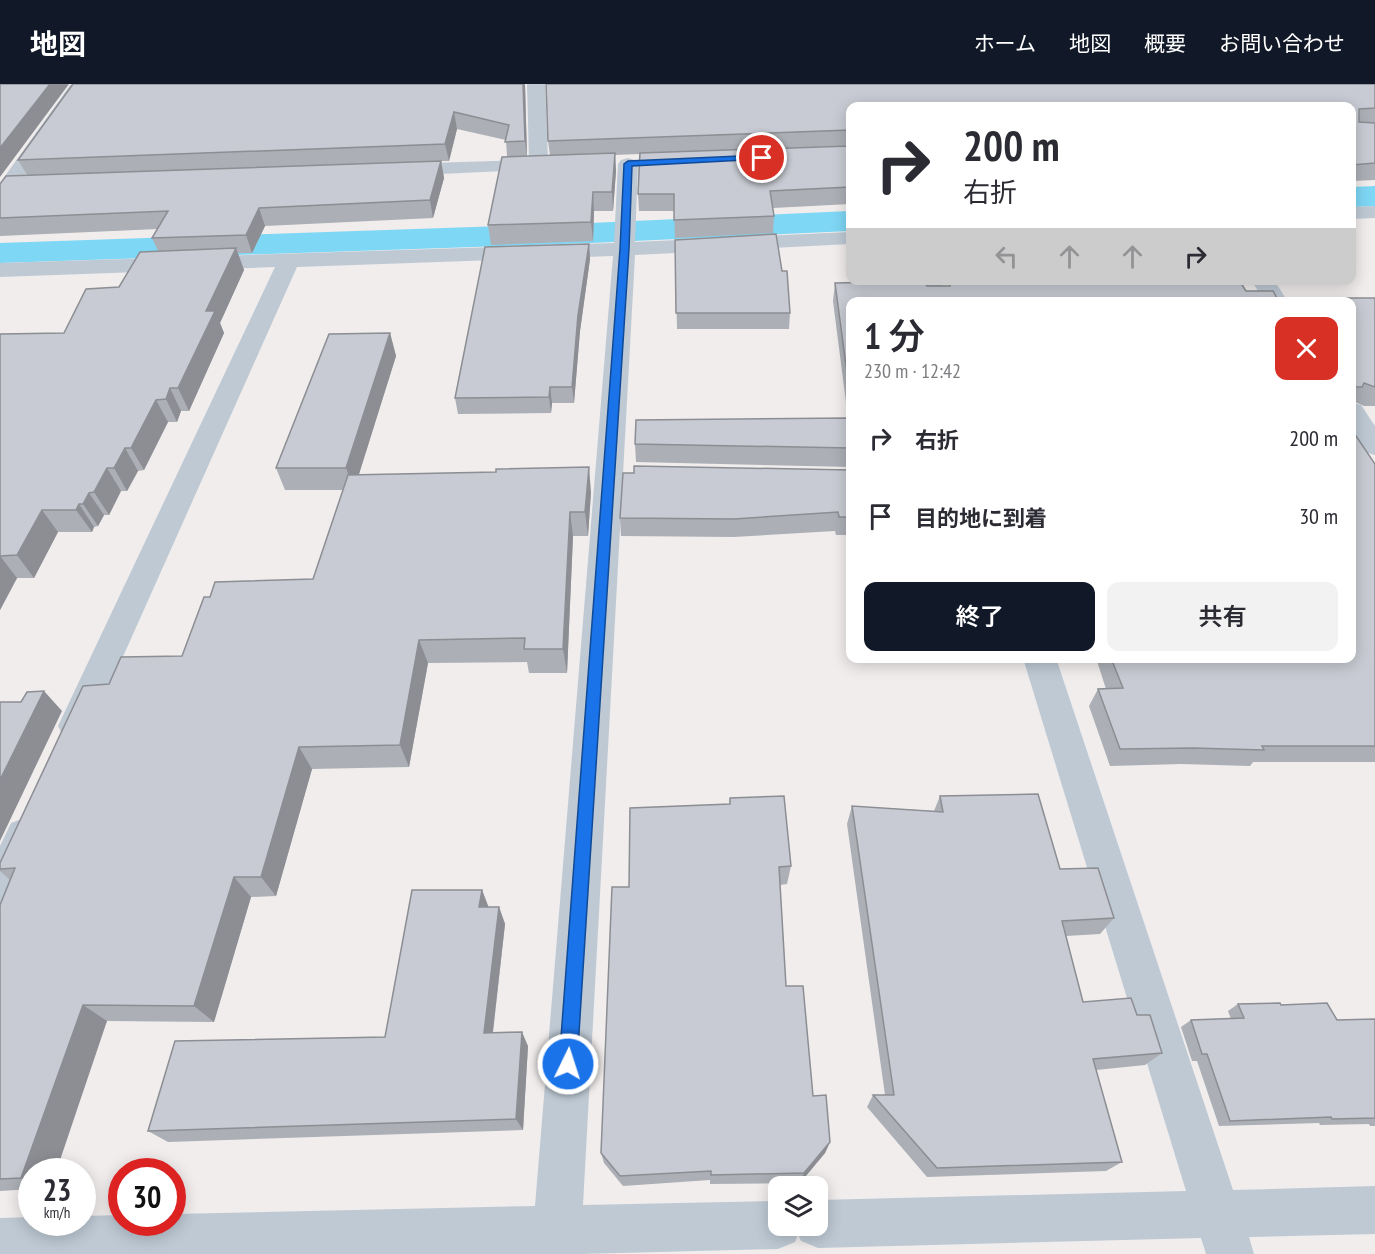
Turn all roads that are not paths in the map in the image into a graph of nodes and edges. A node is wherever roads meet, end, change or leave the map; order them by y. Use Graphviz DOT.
graph roads {
  1 [pos="80,84"];
  2 [pos="536,84"];
  3 [pos="628,163"];
  4 [pos="561,164"];
  5 [pos="539,165"];
  6 [pos="374,171"];
  7 [pos="33,185"];
  8 [pos="3,190"];
  9 [pos="1375,212"];
  10 [pos="1356,213"];
  11 [pos="846,238"];
  12 [pos="624,249"];
  13 [pos="289,260"];
  14 [pos="0,270"];
  15 [pos="1356,417"];
  16 [pos="1375,446"];
  17 [pos="1041,663"];
  18 [pos="65,747"];
  19 [pos="35,812"];
  20 [pos="0,888"];
  21 [pos="1375,1210"];
  22 [pos="828,1224"];
  23 [pos="768,1225"];
  24 [pos="1224,1234"];
  25 [pos="0,1242"];
  26 [pos="556,1242"];
  1 -- 8 [label="street"];
  2 -- 5 [label="street"];
  3 -- 12 [label="street"];
  4 -- 5 [label="street"];
  5 -- 6 [label="street"];
  7 -- 8 [label="street"];
  9 -- 10 [label="street"];
  11 -- 12 [label="street"];
  12 -- 13 [label="street"];
  12 -- 26 [label="street"];
  13 -- 14 [label="street"];
  13 -- 18 [label="street"];
  15 -- 16 [label="street"];
  17 -- 24 [label="street"];
  19 -- 20 [label="street"];
  21 -- 24 [label="street"];
  22 -- 24 [label="street"];
  23 -- 26 [label="street"];
  25 -- 26 [label="street"];
}
